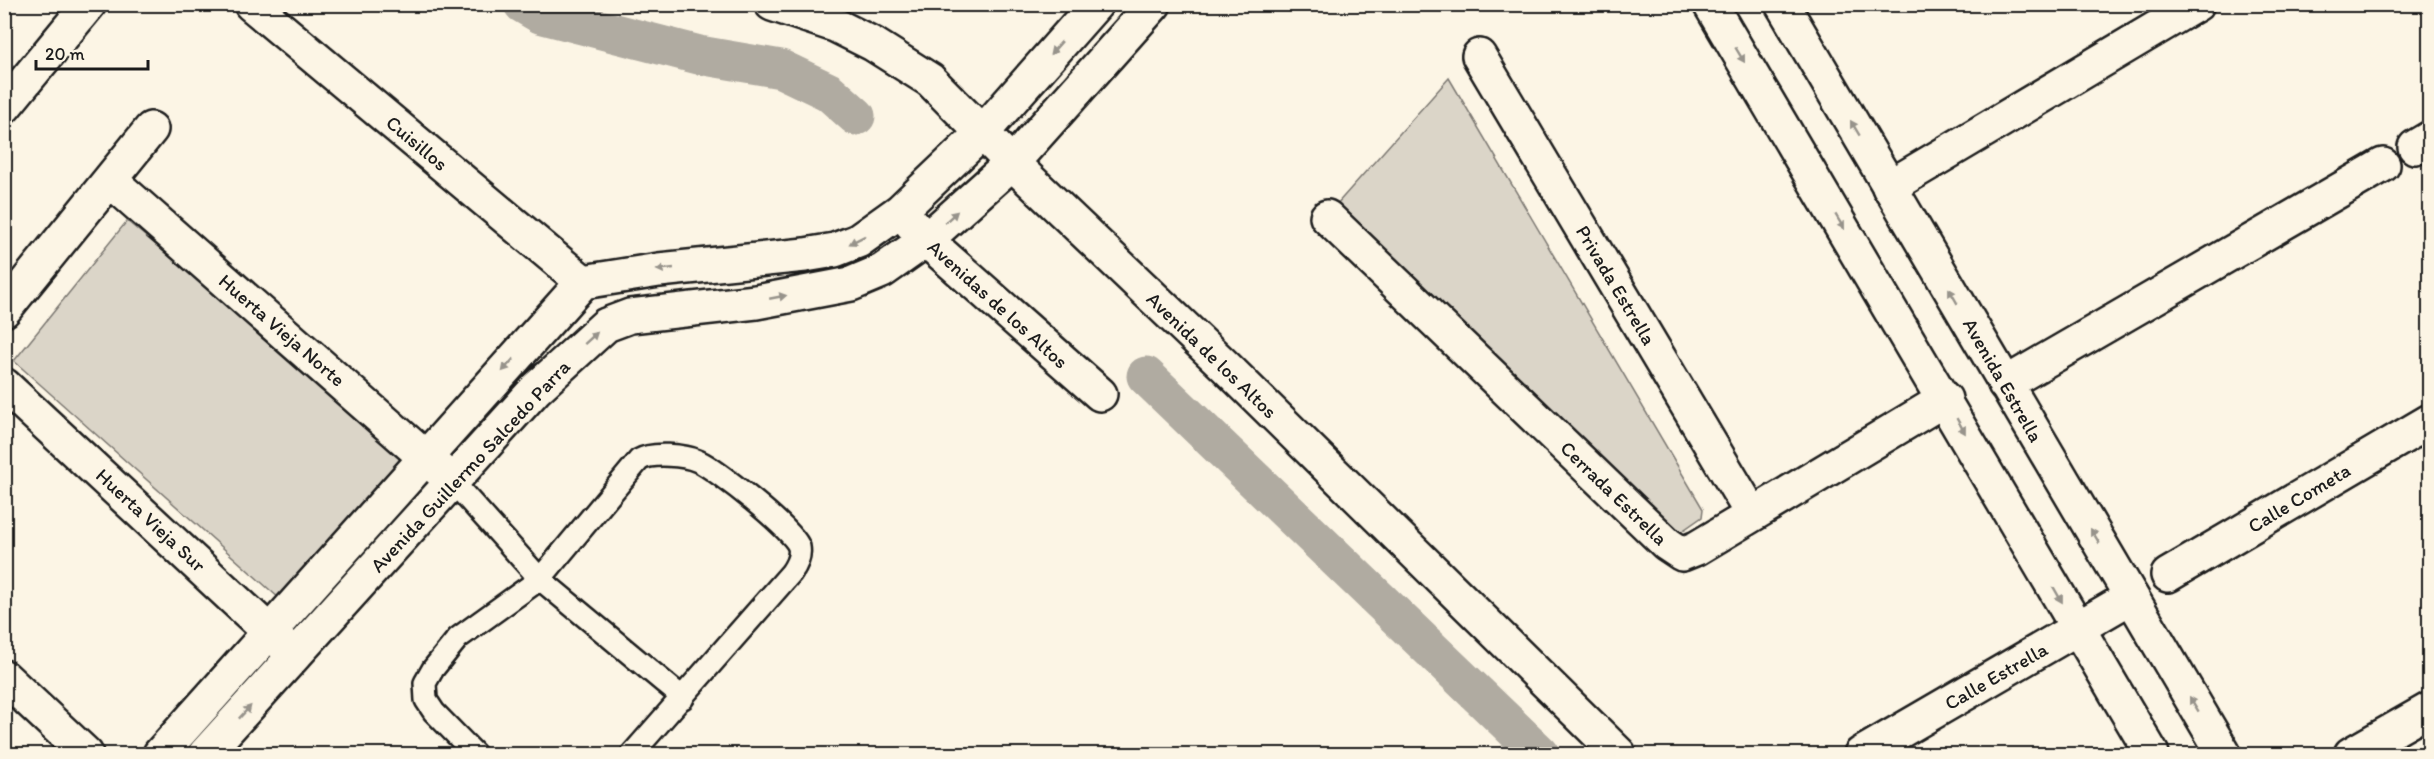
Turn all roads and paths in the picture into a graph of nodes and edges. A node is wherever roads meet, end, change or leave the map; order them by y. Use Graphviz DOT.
graph roads {
  1 [pos="89,4"];
  2 [pos="252,4"];
  3 [pos="772,4"];
  4 [pos="1096,4"];
  5 [pos="1154,4"];
  6 [pos="1710,4"];
  7 [pos="1782,4"];
  8 [pos="2197,4"];
  9 [pos="1479,56"];
  10 [pos="5,104"];
  11 [pos="151,129"];
  12 [pos="983,132"];
  13 [pos="1012,163"];
  14 [pos="2384,165"];
  15 [pos="110,180"];
  16 [pos="1889,187"];
  17 [pos="900,211"];
  18 [pos="1327,217"];
  19 [pos="926,240"];
  20 [pos="583,282"];
  21 [pos="4,310"];
  22 [pos="2005,384"];
  23 [pos="4,385"];
  24 [pos="1100,393"];
  25 [pos="1945,399"];
  26 [pos="2430,421"];
  27 [pos="427,457"];
  28 [pos="452,481"];
  29 [pos="1752,514"];
  30 [pos="2168,575"];
  31 [pos="540,579"];
  32 [pos="2131,597"];
  33 [pos="2077,628"];
  34 [pos="270,631"];
  35 [pos="296,657"];
  36 [pos="4,677"];
  37 [pos="682,698"];
  38 [pos="2430,709"];
  39 [pos="86,754"];
  40 [pos="160,754"];
  41 [pos="205,754"];
  42 [pos="475,754"];
  43 [pos="632,754"];
  44 [pos="1619,754"];
  45 [pos="1862,754"];
  46 [pos="2152,754"];
  47 [pos="2224,754"];
  48 [pos="2351,754"];
  1 -- 10 [label="street"];
  2 -- 20 [label="street, Cuisillos"];
  3 -- 12 [label="street, Avenida de los Altos"];
  4 -- 12 [label="street, one-way"];
  5 -- 13 [label="street, Avenida Guillermo Salcedo Parra"];
  6 -- 25 [label="street, one-way"];
  16 -- 7 [label="street, Avenida Estrella, one-way"];
  8 -- 16 [label="street"];
  9 -- 29 [label="street, Privada Estrella"];
  11 -- 15 [label="street"];
  12 -- 13 [label="street, Avenida de los Altos"];
  12 -- 17 [label="street"];
  19 -- 13 [label="street, Avenida Guillermo Salcedo Parra, one-way"];
  13 -- 44 [label="street, Avenida de los Altos"];
  14 -- 22 [label="street"];
  15 -- 21 [label="street"];
  15 -- 27 [label="street, Huerta Vieja Norte"];
  22 -- 16 [label="street, Avenida Estrella, one-way"];
  17 -- 19 [label="street, Avenidas de los Altos"];
  17 -- 20 [label="street, one-way"];
  18 -- 29 [label="street, Cerrada Estrella"];
  19 -- 24 [label="street, Avenidas de los Altos"];
  28 -- 19 [label="street, Avenida Guillermo Salcedo Parra, one-way"];
  20 -- 27 [label="street, Avenida Guillermo Salcedo Parra, one-way"];
  32 -- 22 [label="street, Avenida Estrella, one-way"];
  23 -- 34 [label="street, Huerta Vieja Sur"];
  25 -- 29 [label="street, Cerrada Estrella"];
  25 -- 33 [label="street, one-way"];
  26 -- 30 [label="street, Calle Cometa"];
  27 -- 28 [label="street, Huerta Vieja Norte"];
  27 -- 34 [label="street, Avenida Guillermo Salcedo Parra"];
  28 -- 31 [label="lane"];
  28 -- 35 [label="street, Avenida Guillermo Salcedo Parra"];
  31 -- 37 [label="lane"];
  31 -- 37 [label="lane"];
  31 -- 42 [label="lane"];
  32 -- 33 [label="street, Calle Estrella"];
  47 -- 32 [label="street, Avenida Estrella, one-way"];
  33 -- 45 [label="street, Calle Estrella"];
  33 -- 46 [label="street"];
  34 -- 35 [label="street, Huerta Vieja Sur"];
  34 -- 40 [label="street, Avenida Guillermo Salcedo Parra"];
  41 -- 35 [label="street, Avenida Guillermo Salcedo Parra, one-way"];
  36 -- 39 [label="street"];
  37 -- 43 [label="lane"];
  38 -- 48 [label="street"];
}
